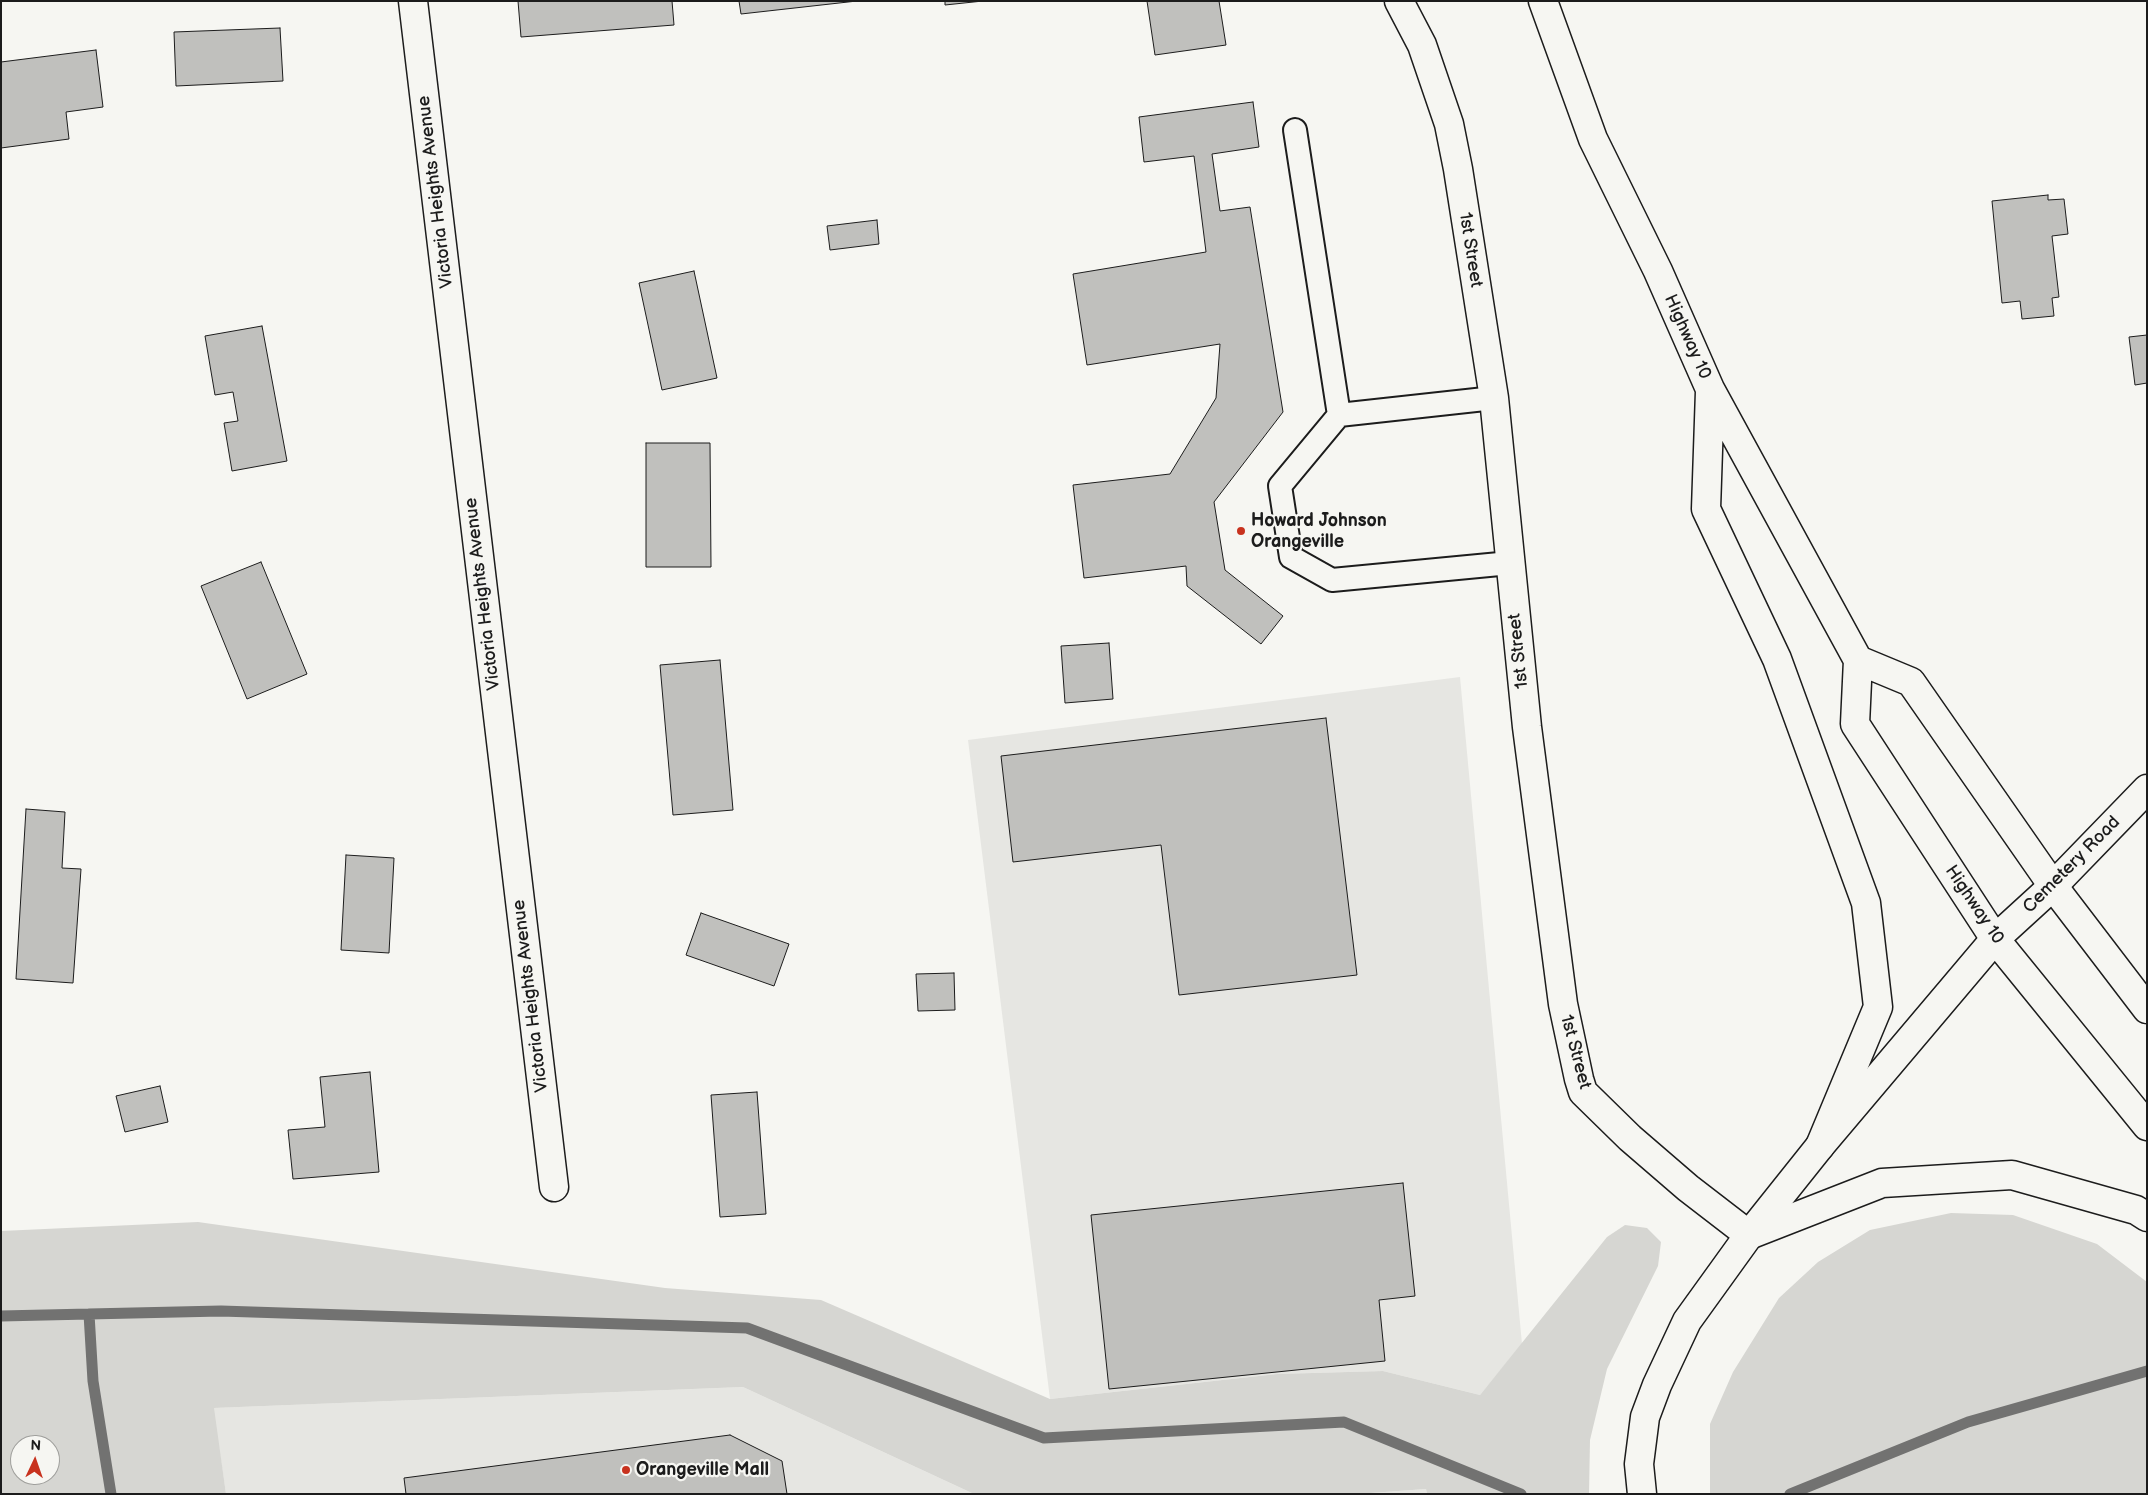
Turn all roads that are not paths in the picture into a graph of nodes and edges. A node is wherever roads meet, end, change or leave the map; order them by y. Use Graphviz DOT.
graph roads {
  1 [pos="413,1"];
  2 [pos="1399,1"];
  3 [pos="1543,1"];
  4 [pos="1295,130"];
  5 [pos="1710,389"];
  6 [pos="1494,398"];
  7 [pos="1339,415"];
  8 [pos="1510,563"];
  9 [pos="1858,660"];
  10 [pos="2147,789"];
  11 [pos="2053,886"];
  12 [pos="1996,939"];
  13 [pos="2147,1009"];
  14 [pos="2147,1126"];
  15 [pos="1820,1146"];
  16 [pos="554,1187"];
  17 [pos="2147,1217"];
  18 [pos="1749,1236"];
  19 [pos="1642,1494"];
  1 -- 16 [label="main road, Victoria Heights Avenue"];
  2 -- 6 [label="main road, 1st Street"];
  3 -- 5 [label="main road, Highway 10"];
  4 -- 7 [label="lane"];
  5 -- 9 [label="main road, Highway 10"];
  5 -- 15 [label="main road"];
  6 -- 7 [label="lane"];
  6 -- 8 [label="main road, 1st Street"];
  7 -- 8 [label="lane"];
  8 -- 18 [label="main road, 1st Street"];
  9 -- 11 [label="main road"];
  9 -- 12 [label="main road, Highway 10"];
  10 -- 11 [label="main road, Cemetery Road"];
  11 -- 12 [label="main road, Cemetery Road"];
  11 -- 13 [label="main road"];
  12 -- 14 [label="main road, Highway 10"];
  12 -- 15 [label="main road"];
  15 -- 18 [label="main road"];
  17 -- 18 [label="main road"];
  18 -- 19 [label="main road"];
}
